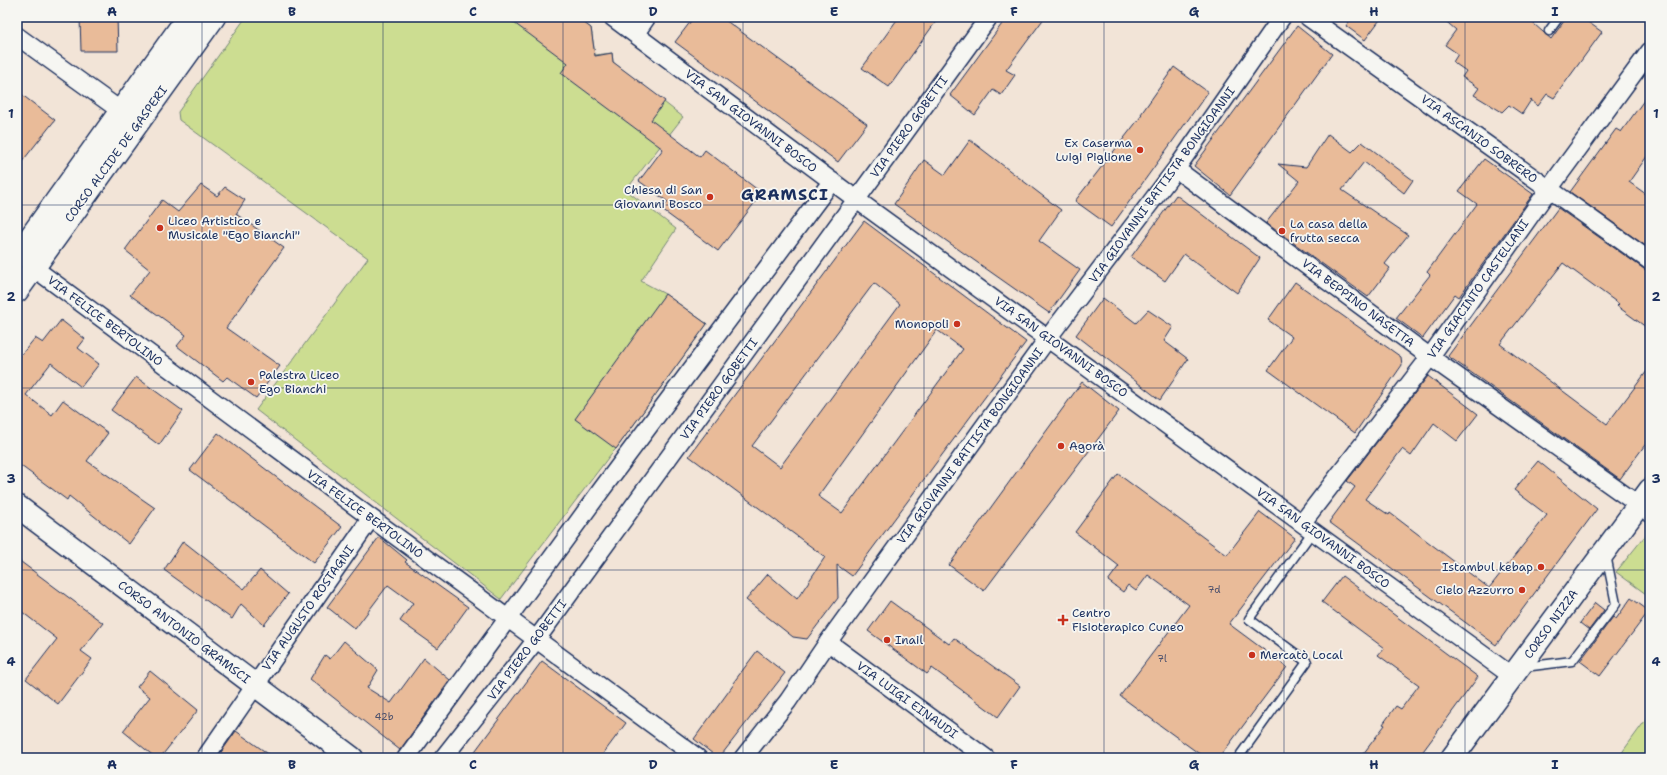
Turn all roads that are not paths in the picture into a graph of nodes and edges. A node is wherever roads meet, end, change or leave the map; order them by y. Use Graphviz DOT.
graph roads {
  1 [pos="188,17"];
  2 [pos="214,17"];
  3 [pos="612,17"];
  4 [pos="647,17"];
  5 [pos="989,17"];
  6 [pos="1282,17"];
  7 [pos="1308,17"];
  8 [pos="1559,17"];
  9 [pos="1549,31"];
  10 [pos="635,34"];
  11 [pos="17,36"];
  12 [pos="1650,52"];
  13 [pos="121,111"];
  14 [pos="1176,169"];
  15 [pos="832,181"];
  16 [pos="1549,189"];
  17 [pos="856,200"];
  18 [pos="1650,261"];
  19 [pos="25,262"];
  20 [pos="17,291"];
  21 [pos="1048,338"];
  22 [pos="1430,357"];
  23 [pos="1646,503"];
  24 [pos="17,506"];
  25 [pos="371,518"];
  26 [pos="1307,527"];
  27 [pos="1605,551"];
  28 [pos="507,618"];
  29 [pos="536,640"];
  30 [pos="828,642"];
  31 [pos="1516,672"];
  32 [pos="254,685"];
  33 [pos="205,758"];
  34 [pos="352,758"];
  35 [pos="406,758"];
  36 [pos="443,758"];
  37 [pos="698,758"];
  38 [pos="743,758"];
  39 [pos="986,758"];
  40 [pos="1238,758"];
  41 [pos="1452,758"];
  1 -- 13 [label="main road, CORSO ALCIDE DE GASPERI"];
  2 -- 19 [label="main road, CORSO ALCIDE DE GASPERI"];
  3 -- 10 [label="street, VIA SAN GIOVANNI BOSCO"];
  4 -- 10 [label="street"];
  5 -- 17 [label="street, VIA PIERO GOBETTI"];
  6 -- 14 [label="street, VIA GIOVANNI BATTISTA BONGIOANNI"];
  7 -- 16 [label="street, VIA ASCANIO SOBRERO"];
  8 -- 9 [label="lane"];
  10 -- 15 [label="street, VIA SAN GIOVANNI BOSCO"];
  11 -- 13 [label="street"];
  12 -- 16 [label="street, VIA GIACINTO CASTELLANI"];
  13 -- 19 [label="main road, CORSO ALCIDE DE GASPERI"];
  14 -- 21 [label="street, VIA GIOVANNI BATTISTA BONGIOANNI"];
  14 -- 22 [label="street, VIA BEPPINO NASETTA"];
  15 -- 17 [label="street, VIA SAN GIOVANNI BOSCO"];
  15 -- 28 [label="street"];
  16 -- 18 [label="street, VIA ASCANIO SOBRERO"];
  16 -- 22 [label="street, VIA GIACINTO CASTELLANI"];
  17 -- 21 [label="street, VIA SAN GIOVANNI BOSCO"];
  17 -- 29 [label="street, VIA PIERO GOBETTI"];
  19 -- 20 [label="main road, CORSO ALCIDE DE GASPERI"];
  19 -- 25 [label="street, VIA FELICE BERTOLINO"];
  21 -- 26 [label="street, VIA SAN GIOVANNI BOSCO"];
  21 -- 30 [label="street, VIA GIOVANNI BATTISTA BONGIOANNI"];
  22 -- 23 [label="street, VIA BEPPINO NASETTA"];
  22 -- 26 [label="street, VIA GIACINTO CASTELLANI"];
  23 -- 27 [label="main road, CORSO NIZZA"];
  24 -- 32 [label="main road, CORSO ANTONIO GRAMSCI"];
  25 -- 28 [label="street, VIA FELICE BERTOLINO"];
  25 -- 32 [label="street, VIA AUGUSTO ROSTAGNI"];
  26 -- 31 [label="street, VIA SAN GIOVANNI BOSCO"];
  26 -- 40 [label="lane"];
  27 -- 31 [label="main road, CORSO NIZZA"];
  27 -- 31 [label="lane"];
  28 -- 29 [label="street, VIA FELICE BERTOLINO"];
  28 -- 35 [label="street"];
  29 -- 36 [label="street, VIA PIERO GOBETTI"];
  29 -- 37 [label="street, VIA FELICE BERTOLINO"];
  30 -- 38 [label="street, VIA GIOVANNI BATTISTA BONGIOANNI"];
  30 -- 39 [label="street, VIA LUIGI EINAUDI"];
  31 -- 41 [label="main road, CORSO NIZZA"];
  32 -- 33 [label="street, VIA AUGUSTO ROSTAGNI"];
  32 -- 34 [label="main road, CORSO ANTONIO GRAMSCI"];
}
